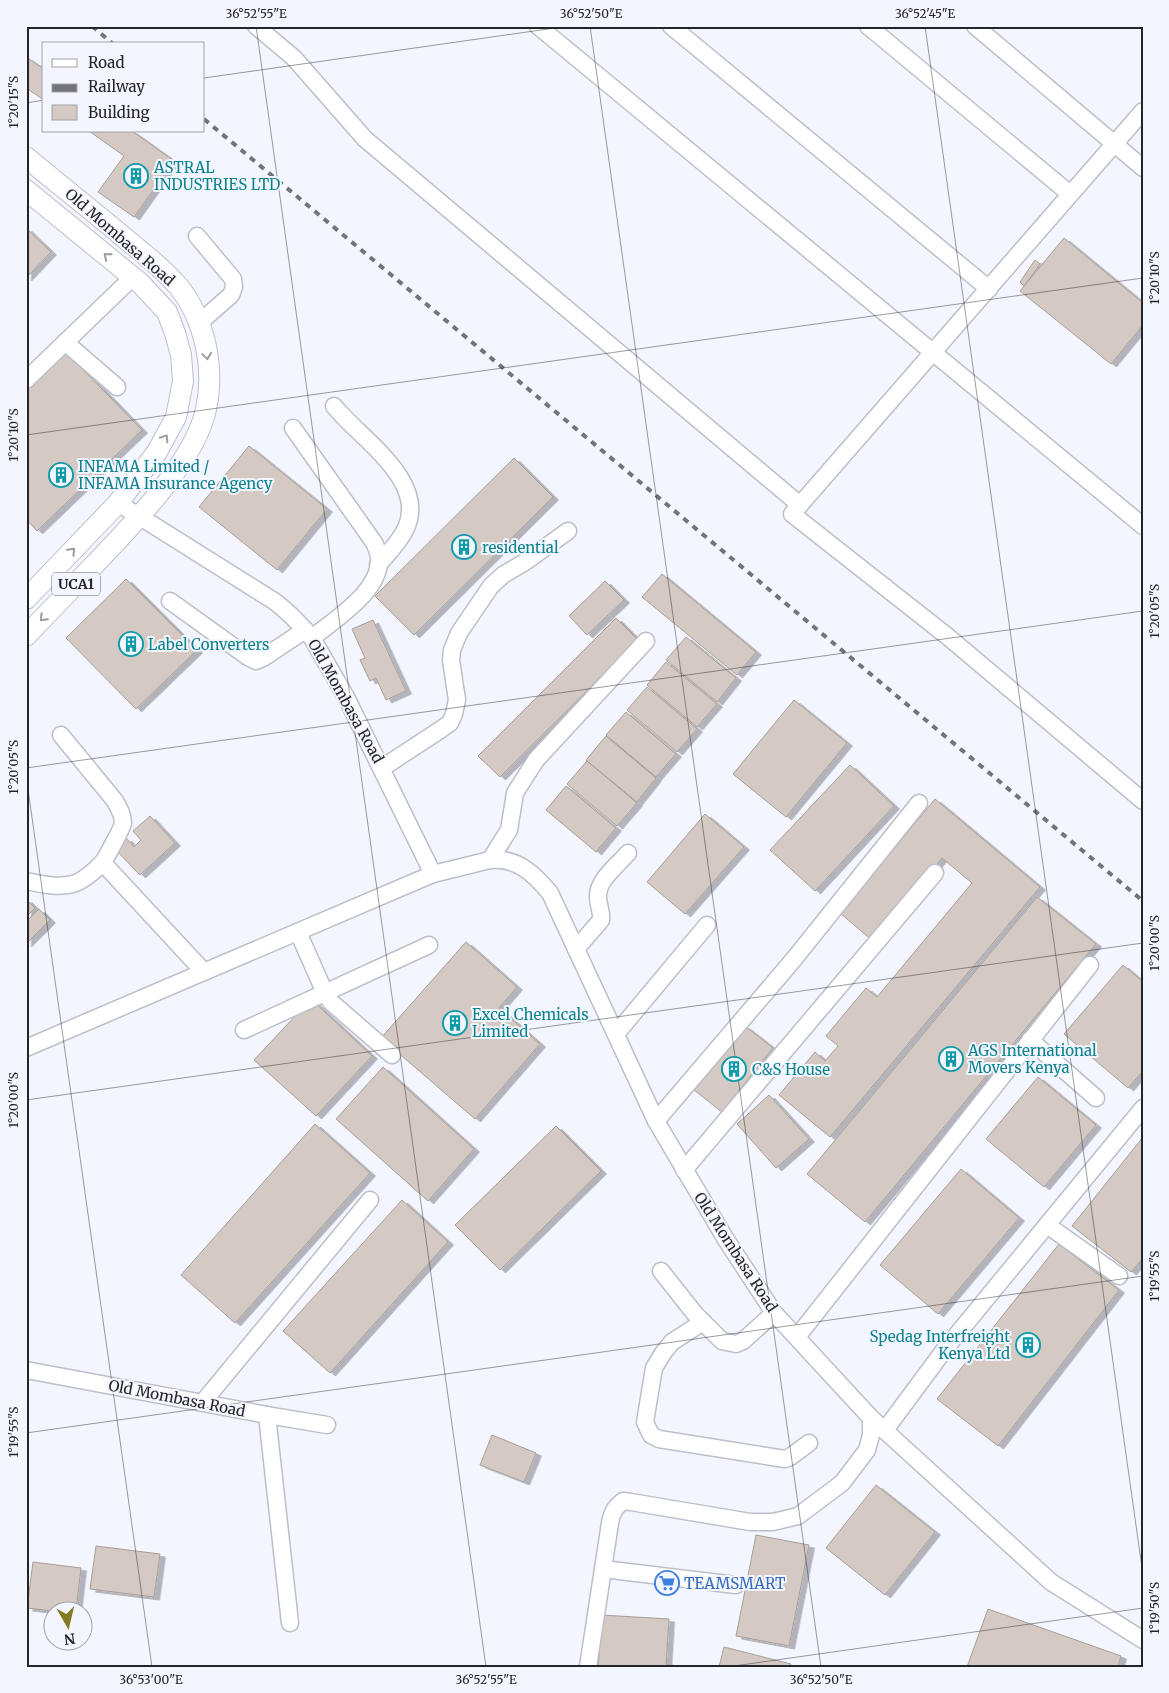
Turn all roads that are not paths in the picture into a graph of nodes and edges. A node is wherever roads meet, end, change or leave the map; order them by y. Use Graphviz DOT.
graph roads {
  1 [pos="256,26"];
  2 [pos="538,26"];
  3 [pos="671,26"];
  4 [pos="868,26"];
  5 [pos="975,26"];
  6 [pos="1143,111"];
  7 [pos="1114,144"];
  8 [pos="26,157"];
  9 [pos="1143,168"];
  10 [pos="26,190"];
  11 [pos="1070,194"];
  12 [pos="197,236"];
  13 [pos="132,277"];
  14 [pos="989,289"];
  15 [pos="199,323"];
  16 [pos="65,342"];
  17 [pos="933,352"];
  18 [pos="30,369"];
  19 [pos="117,387"];
  20 [pos="334,406"];
  21 [pos="292,428"];
  22 [pos="118,503"];
  23 [pos="800,505"];
  24 [pos="140,516"];
  25 [pos="1143,526"];
  26 [pos="568,531"];
  27 [pos="378,565"];
  28 [pos="26,599"];
  29 [pos="170,601"];
  30 [pos="308,634"];
  31 [pos="26,636"];
  32 [pos="646,641"];
  33 [pos="60,735"];
  34 [pos="382,768"];
  35 [pos="1143,801"];
  36 [pos="919,802"];
  37 [pos="628,852"];
  38 [pos="490,860"];
  39 [pos="103,864"];
  40 [pos="935,873"];
  41 [pos="433,874"];
  42 [pos="26,881"];
  43 [pos="707,925"];
  44 [pos="298,932"];
  45 [pos="429,945"];
  46 [pos="576,949"];
  47 [pos="1090,965"];
  48 [pos="204,972"];
  49 [pos="325,993"];
  50 [pos="244,1030"];
  51 [pos="616,1034"];
  52 [pos="1030,1040"];
  53 [pos="26,1048"];
  54 [pos="392,1055"];
  55 [pos="1096,1098"];
  56 [pos="1143,1108"];
  57 [pos="656,1121"];
  58 [pos="684,1170"];
  59 [pos="370,1200"];
  60 [pos="1047,1225"];
  61 [pos="661,1270"];
  62 [pos="1119,1276"];
  63 [pos="774,1313"];
  64 [pos="703,1322"];
  65 [pos="797,1337"];
  66 [pos="26,1370"];
  67 [pos="202,1402"];
  68 [pos="267,1415"];
  69 [pos="872,1418"];
  70 [pos="327,1425"];
  71 [pos="885,1430"];
  72 [pos="809,1443"];
  73 [pos="603,1569"];
  74 [pos="736,1585"];
  75 [pos="290,1623"];
  76 [pos="1143,1640"];
  77 [pos="588,1667"];
  1 -- 23 [label="lane"];
  2 -- 17 [label="lane"];
  3 -- 14 [label="lane"];
  4 -- 11 [label="lane"];
  5 -- 7 [label="lane"];
  6 -- 7 [label="lane"];
  7 -- 9 [label="lane"];
  7 -- 11 [label="lane"];
  8 -- 15 [label="main road, Old Mombasa Road"];
  13 -- 10 [label="main road, Old Mombasa Road, one-way"];
  11 -- 14 [label="lane"];
  12 -- 15 [label="lane"];
  13 -- 16 [label="lane"];
  22 -- 13 [label="main road, Old Mombasa Road, one-way"];
  14 -- 17 [label="lane"];
  15 -- 24 [label="main road, Old Mombasa Road, one-way"];
  16 -- 18 [label="lane"];
  16 -- 19 [label="lane"];
  17 -- 23 [label="lane"];
  17 -- 25 [label="lane"];
  20 -- 27 [label="lane"];
  21 -- 27 [label="lane"];
  22 -- 24 [label="lane, Old Mombasa Road"];
  28 -- 22 [label="main road, Old Mombasa Road / UCA1, one-way"];
  23 -- 35 [label="lane"];
  24 -- 30 [label="lane, Old Mombasa Road"];
  24 -- 31 [label="main road, Old Mombasa Road / UCA1, one-way"];
  26 -- 34 [label="lane"];
  27 -- 30 [label="lane"];
  29 -- 30 [label="lane"];
  30 -- 34 [label="lane, Old Mombasa Road"];
  32 -- 38 [label="lane"];
  33 -- 39 [label="lane"];
  34 -- 41 [label="lane, Old Mombasa Road"];
  36 -- 57 [label="lane"];
  37 -- 46 [label="lane"];
  38 -- 41 [label="lane, Old Mombasa Road"];
  38 -- 46 [label="lane, Old Mombasa Road"];
  39 -- 42 [label="lane"];
  39 -- 48 [label="lane"];
  40 -- 58 [label="lane"];
  41 -- 44 [label="lane, Old Mombasa Road"];
  43 -- 51 [label="lane"];
  44 -- 48 [label="lane, Old Mombasa Road"];
  44 -- 49 [label="lane"];
  45 -- 49 [label="lane"];
  46 -- 51 [label="lane, Old Mombasa Road"];
  47 -- 52 [label="lane"];
  48 -- 53 [label="lane, Old Mombasa Road"];
  49 -- 50 [label="lane"];
  49 -- 54 [label="lane"];
  51 -- 57 [label="lane, Old Mombasa Road"];
  52 -- 55 [label="lane"];
  52 -- 65 [label="lane"];
  56 -- 60 [label="lane"];
  57 -- 58 [label="lane, Old Mombasa Road"];
  58 -- 63 [label="lane, Old Mombasa Road"];
  59 -- 67 [label="lane"];
  60 -- 62 [label="lane"];
  60 -- 71 [label="lane"];
  61 -- 64 [label="lane"];
  63 -- 64 [label="lane"];
  63 -- 65 [label="lane, Old Mombasa Road"];
  64 -- 72 [label="lane"];
  65 -- 69 [label="lane, Old Mombasa Road"];
  66 -- 67 [label="lane, Old Mombasa Road"];
  67 -- 68 [label="lane, Old Mombasa Road"];
  68 -- 70 [label="lane, Old Mombasa Road"];
  68 -- 75 [label="lane"];
  69 -- 71 [label="lane, Old Mombasa Road"];
  69 -- 73 [label="lane"];
  71 -- 76 [label="lane, Old Mombasa Road"];
  73 -- 74 [label="lane"];
  73 -- 77 [label="lane"];
}
